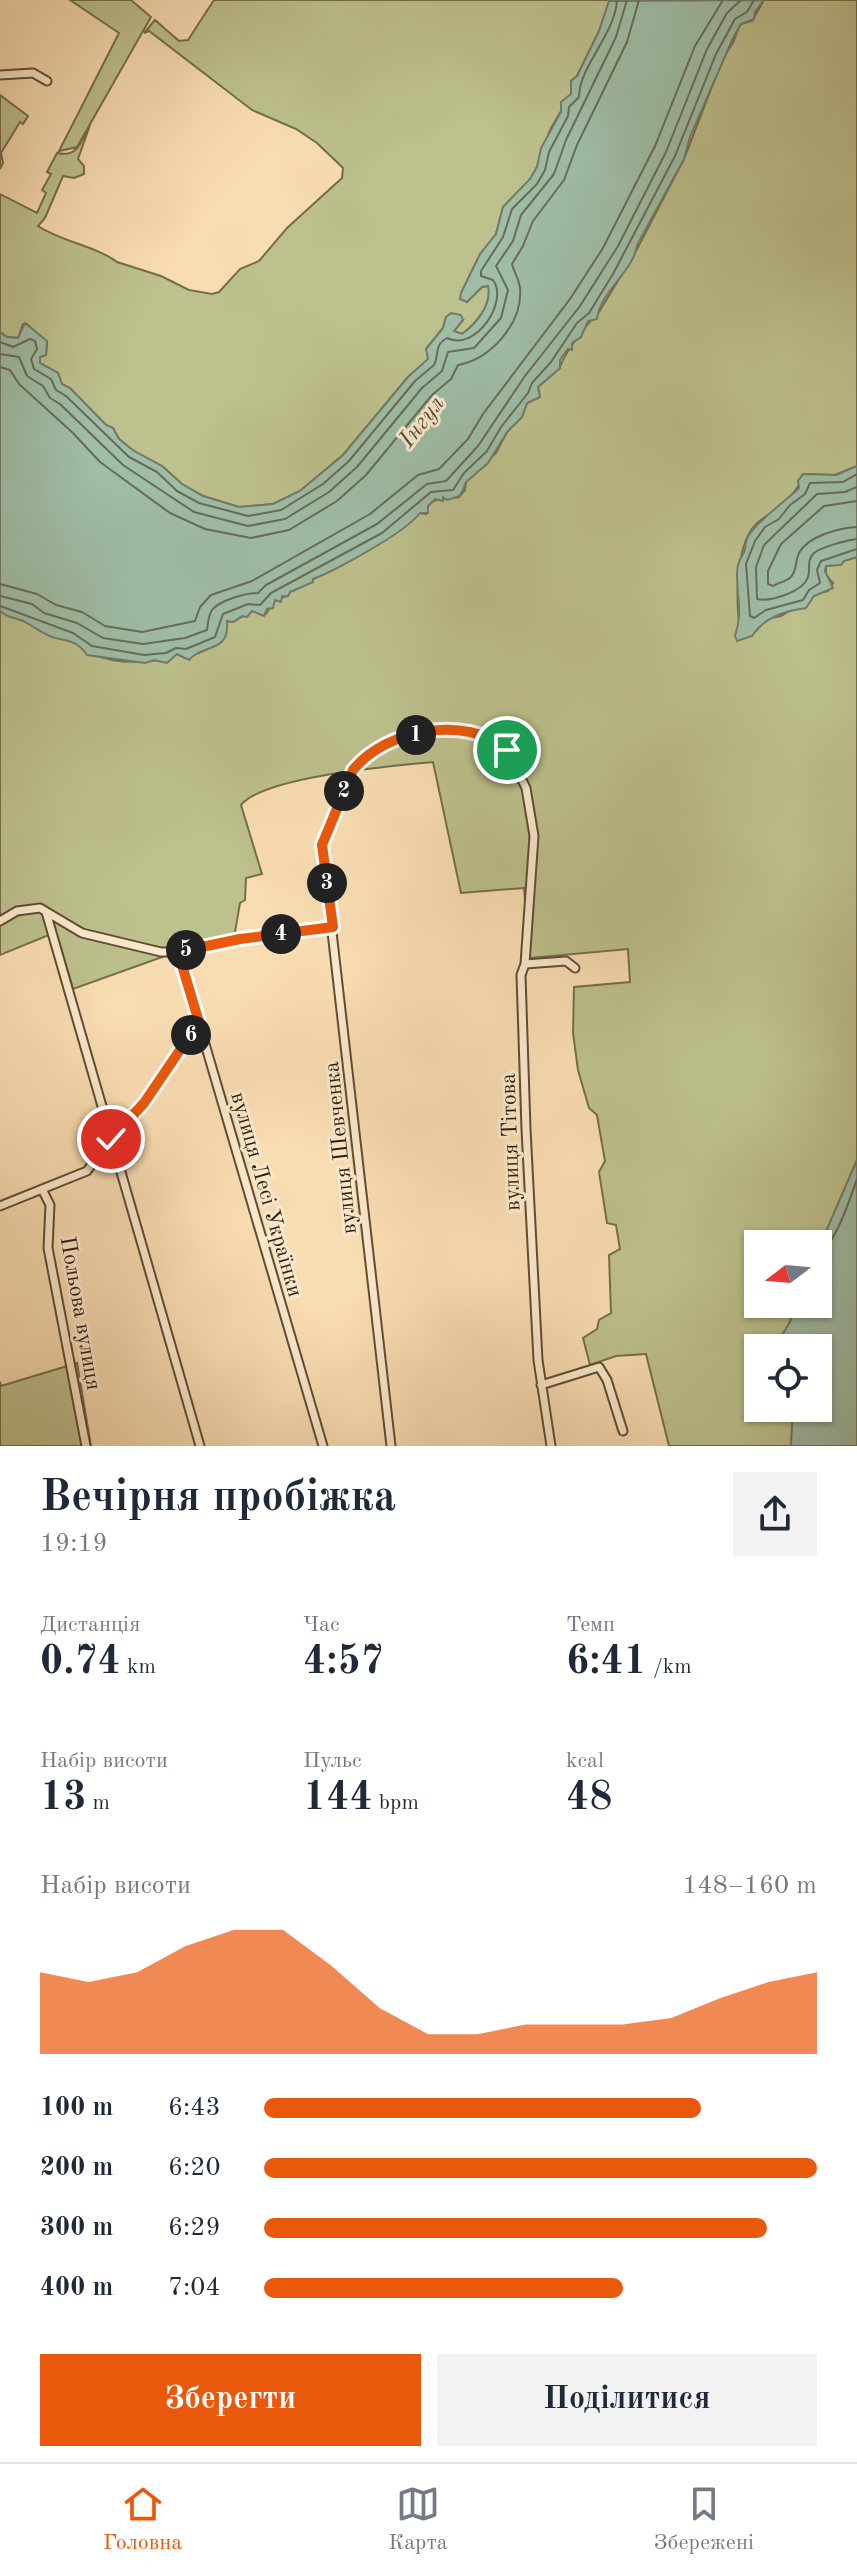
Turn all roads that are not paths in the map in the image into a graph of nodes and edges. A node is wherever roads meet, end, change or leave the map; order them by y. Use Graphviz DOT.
graph roads {
  1 [pos="0,75"];
  2 [pos="47,81"];
  3 [pos="322,845"];
  4 [pos="46,912"];
  5 [pos="0,921"];
  6 [pos="333,927"];
  7 [pos="178,952"];
  8 [pos="525,964"];
  9 [pos="575,968"];
  10 [pos="199,1022"];
  11 [pos="111,1139"];
  12 [pos="42,1189"];
  13 [pos="0,1206"];
  14 [pos="541,1385"];
  15 [pos="623,1431"];
  16 [pos="86,1446"];
  17 [pos="200,1446"];
  18 [pos="323,1446"];
  19 [pos="391,1446"];
  20 [pos="551,1446"];
  1 -- 2 [label="street"];
  3 -- 6 [label="street, вулиця Шевченка"];
  3 -- 8 [label="street, вулиця Тітова"];
  4 -- 5 [label="street"];
  4 -- 7 [label="street"];
  4 -- 11 [label="street"];
  6 -- 7 [label="street"];
  6 -- 19 [label="street, вулиця Шевченка"];
  7 -- 10 [label="street, вулиця Лесі Українки"];
  8 -- 9 [label="street"];
  8 -- 14 [label="street, вулиця Тітова"];
  10 -- 11 [label="street"];
  10 -- 18 [label="street, вулиця Лесі Українки"];
  11 -- 12 [label="street"];
  11 -- 17 [label="street"];
  12 -- 13 [label="street"];
  12 -- 16 [label="street, Польова вулиця"];
  14 -- 15 [label="street"];
  14 -- 20 [label="street, вулиця Тітова"];
}
